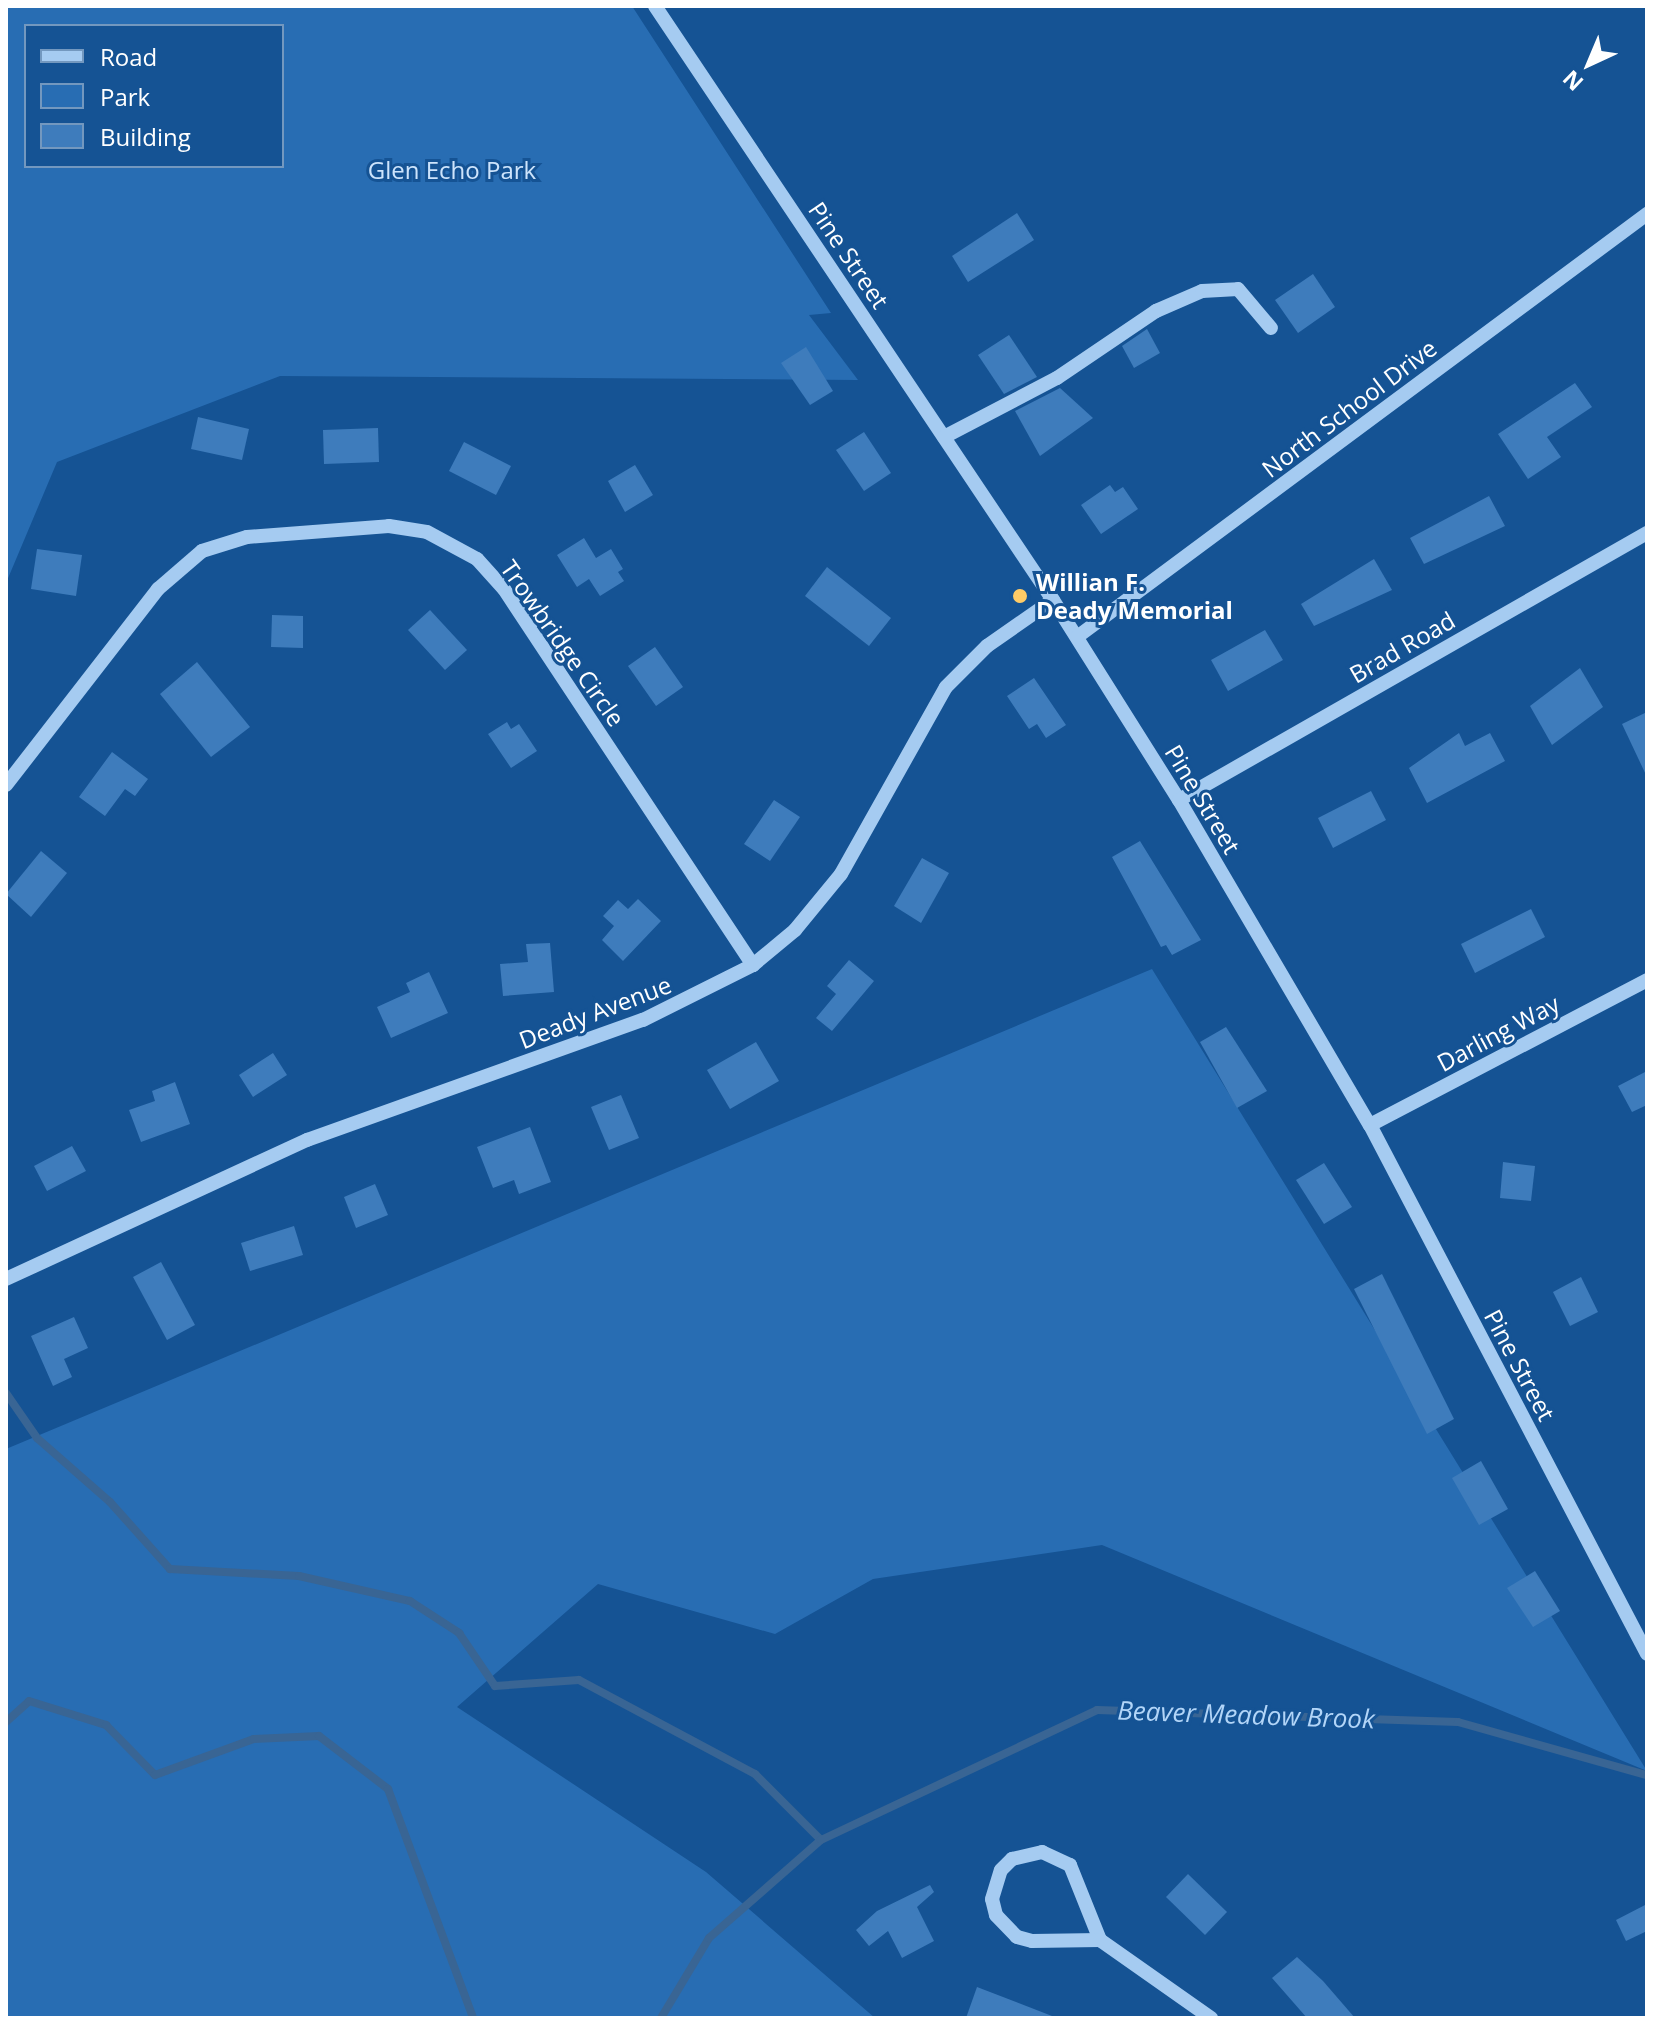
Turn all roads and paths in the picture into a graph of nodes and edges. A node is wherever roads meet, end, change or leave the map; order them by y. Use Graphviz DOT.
graph roads {
  1 [pos="655,6"];
  2 [pos="1647,214"];
  3 [pos="1271,328"];
  4 [pos="944,437"];
  5 [pos="1647,533"];
  6 [pos="1053,600"];
  7 [pos="1077,637"];
  8 [pos="6,785"];
  9 [pos="1179,800"];
  10 [pos="753,965"];
  11 [pos="1647,980"];
  12 [pos="1370,1125"];
  13 [pos="6,1279"];
  14 [pos="1647,1654"];
  15 [pos="1100,1940"];
  16 [pos="1211,2018"];
  1 -- 4 [label="street, Pine Street"];
  2 -- 7 [label="street, North School Drive"];
  3 -- 4 [label="street"];
  4 -- 6 [label="street, Pine Street"];
  5 -- 9 [label="street, Brad Road"];
  6 -- 7 [label="street, Pine Street"];
  6 -- 10 [label="street, Deady Avenue"];
  7 -- 9 [label="street, Pine Street"];
  8 -- 10 [label="street, Trowbridge Circle"];
  9 -- 12 [label="street, Pine Street"];
  10 -- 13 [label="street, Deady Avenue"];
  11 -- 12 [label="street, Darling Way"];
  12 -- 14 [label="street, Pine Street"];
  15 -- 15 [label="street"];
  15 -- 16 [label="street"];
}
